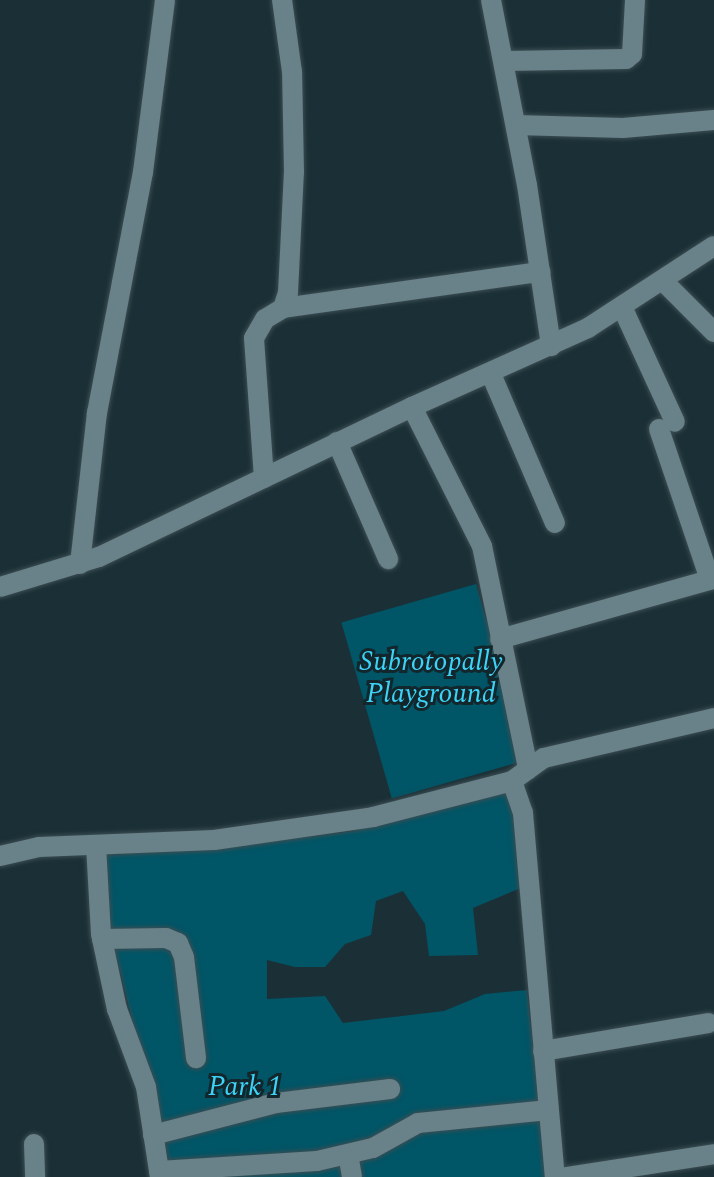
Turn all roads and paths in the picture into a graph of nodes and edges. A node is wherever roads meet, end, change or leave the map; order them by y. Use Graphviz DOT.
graph roads {
  1 [pos="165,0"];
  2 [pos="282,0"];
  3 [pos="491,0"];
  4 [pos="635,0"];
  5 [pos="504,61"];
  6 [pos="714,120"];
  7 [pos="516,125"];
  8 [pos="714,246"];
  9 [pos="540,272"];
  10 [pos="664,282"];
  11 [pos="283,308"];
  12 [pos="623,309"];
  13 [pos="714,332"];
  14 [pos="551,346"];
  15 [pos="491,374"];
  16 [pos="412,407"];
  17 [pos="337,442"];
  18 [pos="264,478"];
  19 [pos="555,523"];
  20 [pos="388,559"];
  21 [pos="80,564"];
  22 [pos="712,579"];
  23 [pos="0,587"];
  24 [pos="500,639"];
  25 [pos="714,718"];
  26 [pos="520,775"];
  27 [pos="96,845"];
  28 [pos="0,856"];
  29 [pos="102,939"];
  30 [pos="709,1023"];
  31 [pos="543,1051"];
  32 [pos="196,1058"];
  33 [pos="390,1089"];
  34 [pos="548,1110"];
  35 [pos="153,1135"];
  36 [pos="34,1144"];
  37 [pos="348,1154"];
  38 [pos="714,1154"];
  39 [pos="160,1174"];
  40 [pos="35,1177"];
  41 [pos="352,1177"];
  42 [pos="555,1177"];
  43 [pos="566,1177"];
  1 -- 21 [label="street"];
  2 -- 11 [label="street"];
  3 -- 5 [label="street"];
  4 -- 5 [label="street"];
  5 -- 7 [label="street"];
  6 -- 7 [label="street"];
  7 -- 9 [label="street"];
  8 -- 10 [label="street"];
  9 -- 11 [label="street"];
  9 -- 14 [label="street"];
  10 -- 12 [label="street"];
  10 -- 13 [label="street"];
  11 -- 18 [label="street"];
  12 -- 14 [label="street"];
  12 -- 22 [label="street"];
  14 -- 15 [label="street"];
  15 -- 16 [label="street"];
  15 -- 19 [label="street"];
  16 -- 17 [label="street"];
  16 -- 24 [label="street"];
  17 -- 18 [label="street"];
  17 -- 20 [label="street"];
  18 -- 21 [label="street"];
  21 -- 23 [label="street"];
  22 -- 24 [label="street"];
  24 -- 26 [label="street"];
  25 -- 26 [label="street"];
  26 -- 27 [label="street"];
  26 -- 31 [label="street"];
  27 -- 28 [label="street"];
  27 -- 29 [label="street"];
  29 -- 32 [label="street"];
  29 -- 35 [label="street"];
  30 -- 31 [label="street"];
  31 -- 34 [label="street"];
  33 -- 35 [label="street"];
  34 -- 37 [label="street"];
  34 -- 42 [label="street"];
  35 -- 39 [label="street"];
  36 -- 40 [label="street"];
  37 -- 39 [label="street"];
  37 -- 41 [label="street"];
  38 -- 43 [label="street"];
}
